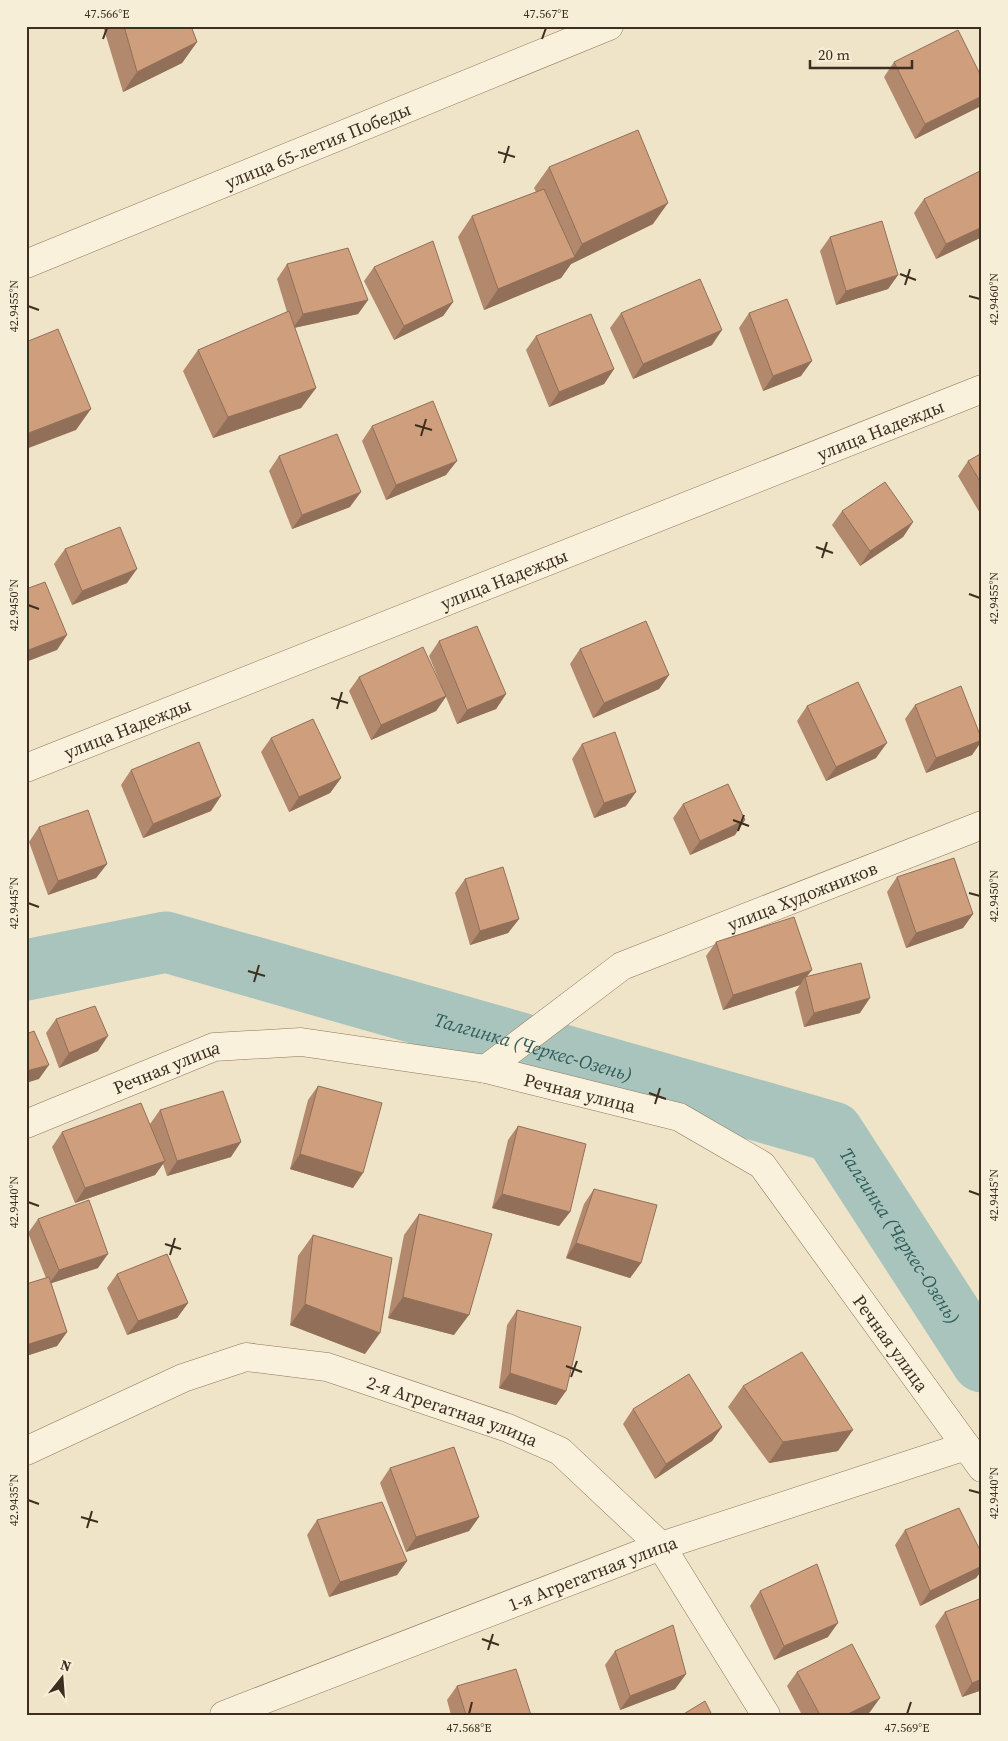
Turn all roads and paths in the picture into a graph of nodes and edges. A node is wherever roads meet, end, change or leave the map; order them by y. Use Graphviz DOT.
graph roads {
  1 [pos="609,26"];
  2 [pos="26,264"];
  3 [pos="982,389"];
  4 [pos="26,768"];
  5 [pos="982,824"];
  6 [pos="486,1069"];
  7 [pos="26,1124"];
  8 [pos="966,1446"];
  9 [pos="26,1451"];
  10 [pos="982,1468"];
  11 [pos="661,1546"];
  12 [pos="224,1715"];
  13 [pos="766,1715"];
  1 -- 2 [label="street, улица 65-летия Победы"];
  3 -- 4 [label="street, улица Надежды"];
  5 -- 6 [label="street, улица Художников"];
  6 -- 7 [label="street, Речная улица"];
  6 -- 8 [label="street, Речная улица"];
  8 -- 10 [label="street, Речная улица"];
  8 -- 11 [label="street, 1-я Агрегатная улица"];
  9 -- 11 [label="street, 2-я Агрегатная улица"];
  11 -- 12 [label="street, 1-я Агрегатная улица"];
  11 -- 13 [label="street, 2-я Агрегатная улица"];
}
